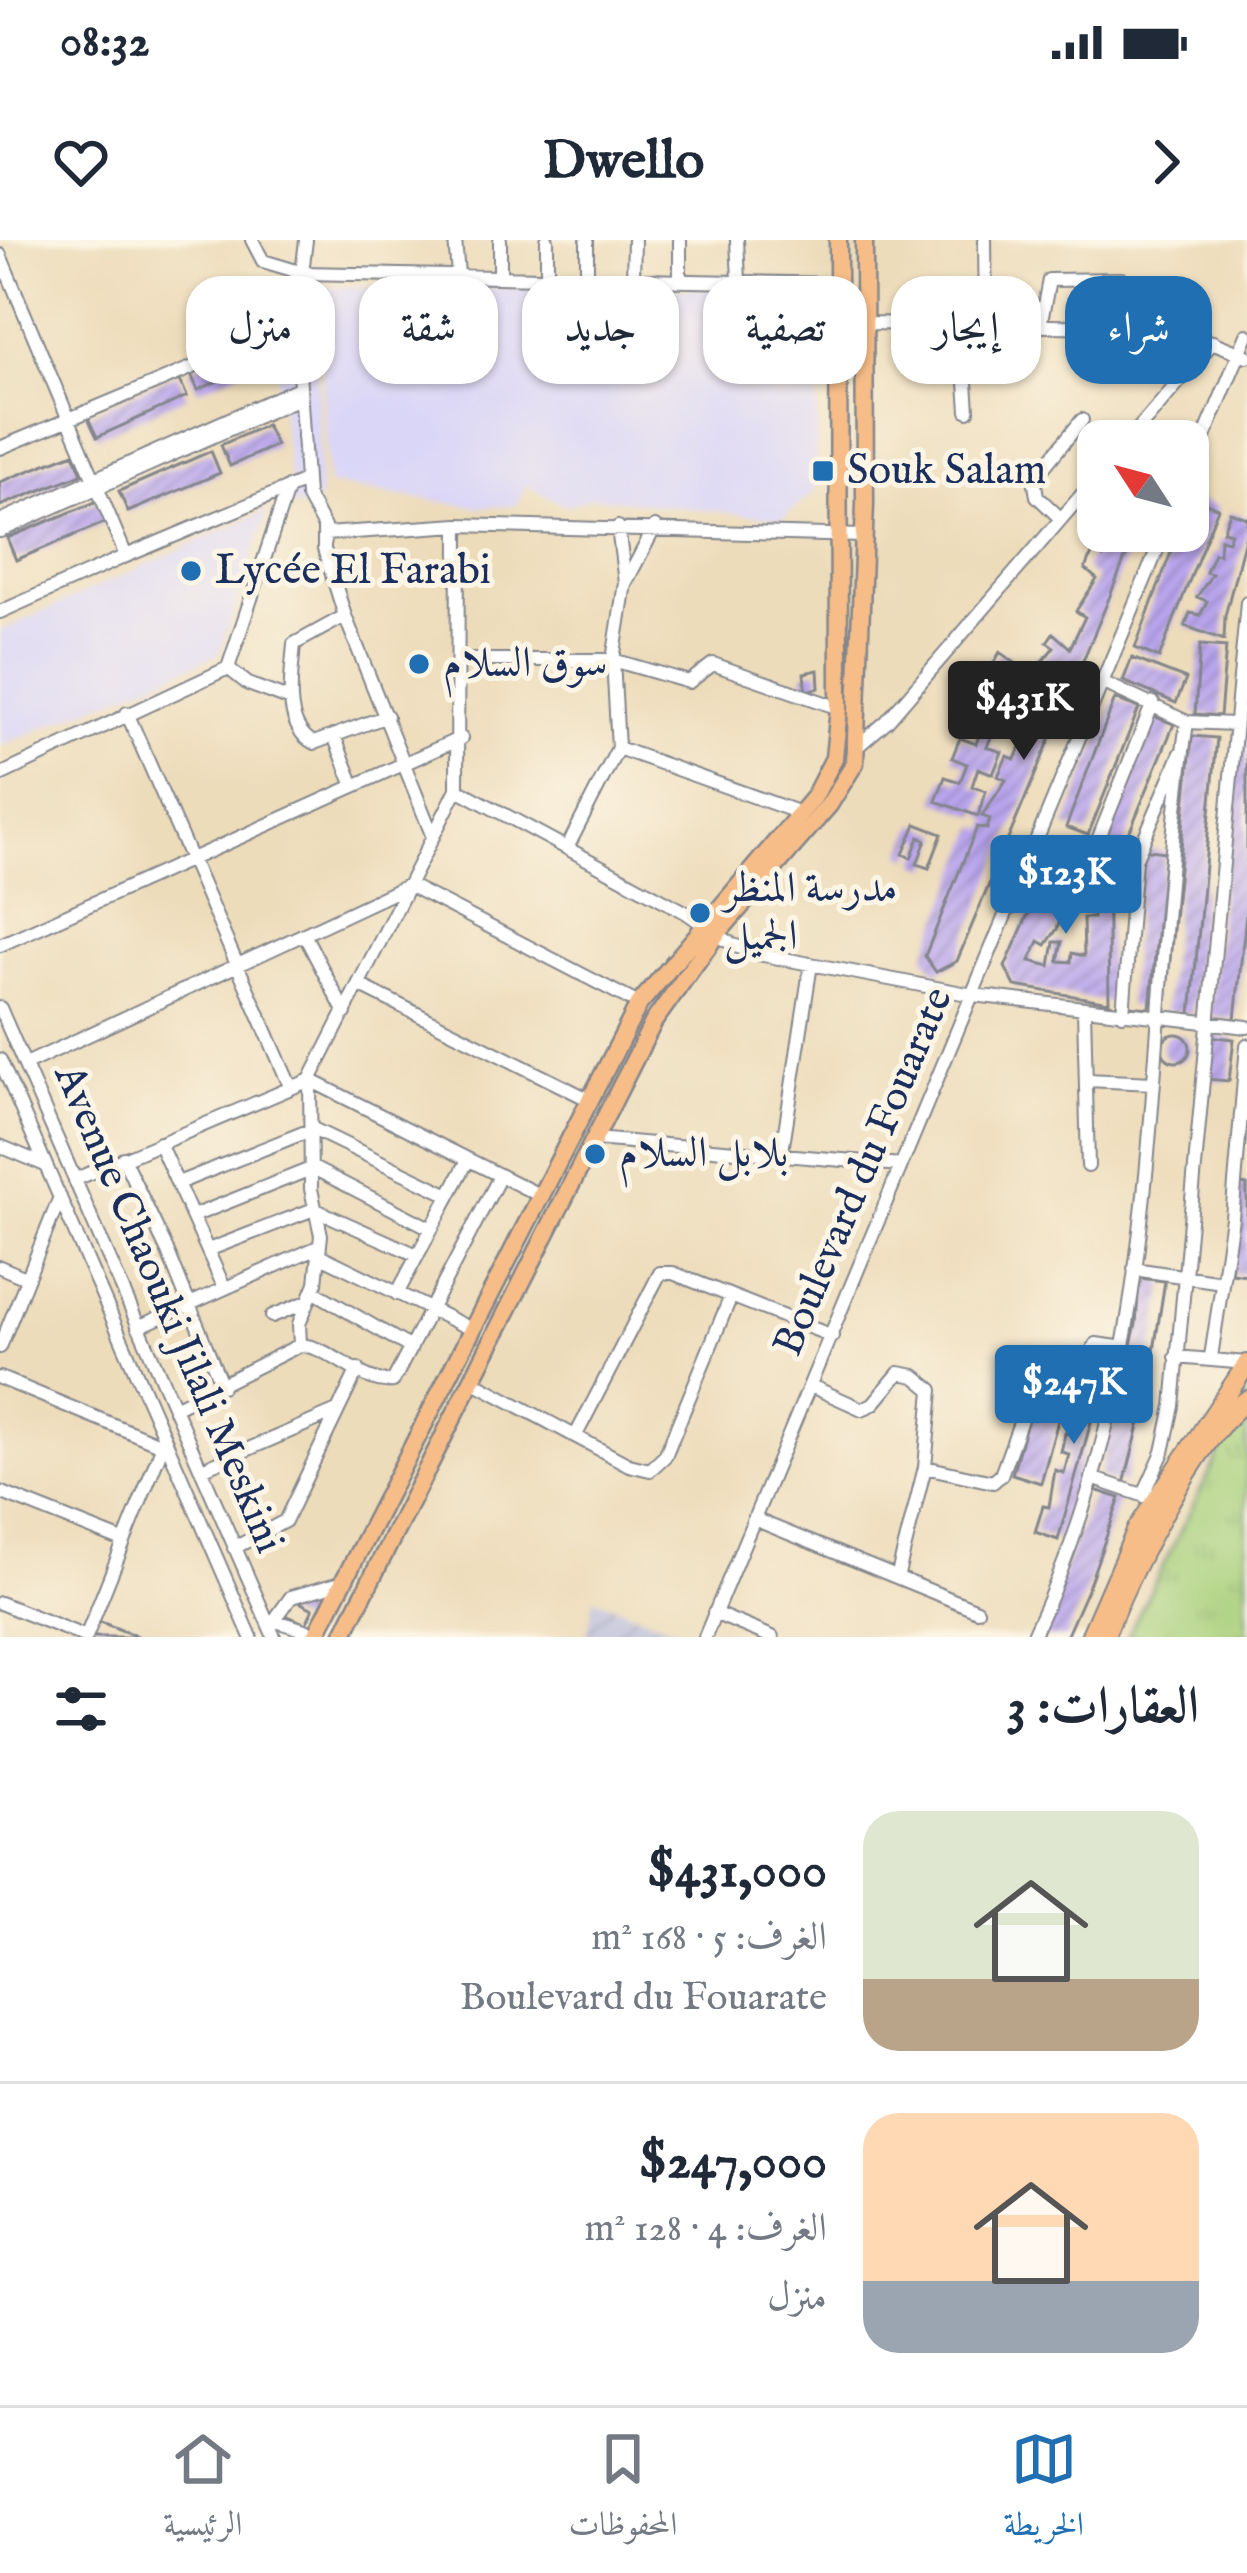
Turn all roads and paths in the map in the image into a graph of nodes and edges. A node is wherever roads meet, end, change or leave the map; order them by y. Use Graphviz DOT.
graph roads {
  1 [pos="252,240"];
  2 [pos="305,240"];
  3 [pos="455,240"];
  4 [pos="500,240"];
  5 [pos="547,240"];
  6 [pos="587,240"];
  7 [pos="634,240"];
  8 [pos="680,240"];
  9 [pos="737,240"];
  10 [pos="838,240"];
  11 [pos="864,240"];
  12 [pos="985,240"];
  13 [pos="0,255"];
  14 [pos="303,273"];
  15 [pos="458,274"];
  16 [pos="500,275"];
  17 [pos="303,276"];
  18 [pos="547,276"];
  19 [pos="587,276"];
  20 [pos="633,276"];
  21 [pos="739,276"];
  22 [pos="837,276"];
  23 [pos="864,276"];
  24 [pos="985,276"];
  25 [pos="680,279"];
  26 [pos="703,279"];
  27 [pos="1065,279"];
  28 [pos="1041,321"];
  29 [pos="1247,335"];
  30 [pos="1213,343"];
  31 [pos="1244,355"];
  32 [pos="186,370"];
  33 [pos="299,384"];
  34 [pos="837,384"];
  35 [pos="864,384"];
  36 [pos="966,384"];
  37 [pos="299,393"];
  38 [pos="968,411"];
  39 [pos="70,419"];
  40 [pos="1146,420"];
  41 [pos="1077,426"];
  42 [pos="1209,431"];
  43 [pos="0,448"];
  44 [pos="305,481"];
  45 [pos="96,482"];
  46 [pos="288,487"];
  47 [pos="1077,500"];
  48 [pos="1061,519"];
  49 [pos="0,521"];
  50 [pos="458,525"];
  51 [pos="618,527"];
  52 [pos="655,527"];
  53 [pos="0,531"];
  54 [pos="325,533"];
  55 [pos="838,535"];
  56 [pos="864,536"];
  57 [pos="1156,552"];
  58 [pos="125,556"];
  59 [pos="625,583"];
  60 [pos="1247,602"];
  61 [pos="0,612"];
  62 [pos="345,616"];
  63 [pos="462,660"];
  64 [pos="613,660"];
  65 [pos="1243,660"];
  66 [pos="228,668"];
  67 [pos="1102,682"];
  68 [pos="291,700"];
  69 [pos="1153,703"];
  70 [pos="839,709"];
  71 [pos="127,713"];
  72 [pos="387,716"];
  73 [pos="1187,722"];
  74 [pos="1234,724"];
  75 [pos="334,736"];
  76 [pos="461,738"];
  77 [pos="858,746"];
  78 [pos="1184,747"];
  79 [pos="618,748"];
  80 [pos="405,763"];
  81 [pos="0,775"];
  82 [pos="354,786"];
  83 [pos="457,789"];
  84 [pos="800,813"];
  85 [pos="433,837"];
  86 [pos="567,848"];
  87 [pos="193,856"];
  88 [pos="1135,860"];
  89 [pos="409,885"];
  90 [pos="709,929"];
  91 [pos="304,934"];
  92 [pos="0,946"];
  93 [pos="239,964"];
  94 [pos="811,964"];
  95 [pos="359,985"];
  96 [pos="973,995"];
  97 [pos="640,1004"];
  98 [pos="0,1008"];
  99 [pos="1084,1009"];
  100 [pos="344,1013"];
  101 [pos="1123,1014"];
  102 [pos="1161,1019"];
  103 [pos="1204,1023"];
  104 [pos="1247,1028"];
  105 [pos="1247,1046"];
  106 [pos="0,1060"];
  107 [pos="26,1064"];
  108 [pos="310,1080"];
  109 [pos="1086,1080"];
  110 [pos="1154,1083"];
  111 [pos="291,1088"];
  112 [pos="590,1100"];
  113 [pos="313,1129"];
  114 [pos="595,1139"];
  115 [pos="159,1143"];
  116 [pos="0,1146"];
  117 [pos="782,1151"];
  118 [pos="123,1158"];
  119 [pos="468,1160"];
  120 [pos="45,1165"];
  121 [pos="901,1165"];
  122 [pos="1088,1166"];
  123 [pos="313,1168"];
  124 [pos="500,1176"];
  125 [pos="76,1179"];
  126 [pos="178,1183"];
  127 [pos="448,1195"];
  128 [pos="60,1196"];
  129 [pos="541,1196"];
  130 [pos="314,1209"];
  131 [pos="193,1216"];
  132 [pos="430,1228"];
  133 [pos="208,1250"];
  134 [pos="318,1251"];
  135 [pos="417,1255"];
  136 [pos="0,1268"];
  137 [pos="1134,1270"];
  138 [pos="1183,1275"];
  139 [pos="26,1278"];
  140 [pos="1222,1282"];
  141 [pos="224,1287"];
  142 [pos="397,1294"];
  143 [pos="731,1296"];
  144 [pos="310,1297"];
  145 [pos="190,1304"];
  146 [pos="432,1309"];
  147 [pos="272,1316"];
  148 [pos="138,1327"];
  149 [pos="473,1330"];
  150 [pos="832,1336"];
  151 [pos="300,1345"];
  152 [pos="0,1347"];
  153 [pos="411,1348"];
  154 [pos="1125,1348"];
  155 [pos="1176,1357"];
  156 [pos="1211,1357"];
  157 [pos="1247,1364"];
  158 [pos="358,1370"];
  159 [pos="0,1378"];
  160 [pos="472,1381"];
  161 [pos="222,1386"];
  162 [pos="811,1386"];
  163 [pos="1247,1400"];
  164 [pos="176,1407"];
  165 [pos="337,1411"];
  166 [pos="576,1435"];
  167 [pos="166,1448"];
  168 [pos="926,1467"];
  169 [pos="202,1469"];
  170 [pos="1092,1478"];
  171 [pos="0,1492"];
  172 [pos="1149,1498"];
  173 [pos="754,1520"];
  174 [pos="123,1541"];
  175 [pos="234,1548"];
  176 [pos="898,1574"];
  177 [pos="344,1582"];
  178 [pos="0,1603"];
  179 [pos="977,1610"];
  180 [pos="714,1613"];
  181 [pos="272,1620"];
  182 [pos="316,1635"];
  183 [pos="86,1637"];
  184 [pos="251,1637"];
  185 [pos="274,1637"];
  186 [pos="342,1637"];
  187 [pos="705,1637"];
  188 [pos="772,1637"];
  189 [pos="1032,1637"];
  190 [pos="1090,1637"];
  191 [pos="1104,1637"];
  1 -- 14 [label="street"];
  2 -- 14 [label="street"];
  3 -- 15 [label="street"];
  4 -- 16 [label="street"];
  5 -- 18 [label="street"];
  6 -- 19 [label="street"];
  7 -- 20 [label="street"];
  8 -- 25 [label="street"];
  9 -- 21 [label="street"];
  10 -- 22 [label="main road"];
  11 -- 23 [label="main road"];
  12 -- 24 [label="street"];
  13 -- 39 [label="street"];
  14 -- 15 [label="street"];
  14 -- 17 [label="street"];
  15 -- 16 [label="street"];
  16 -- 18 [label="street"];
  25 -- 26 [label="street"];
  27 -- 28 [label="street"];
  29 -- 31 [label="street"];
  30 -- 31 [label="street"];
  30 -- 40 [label="street"];
  31 -- 42 [label="street"];
  32 -- 39 [label="street"];
  33 -- 37 [label="street"];
  34 -- 55 [label="main road"];
  35 -- 56 [label="main road"];
  36 -- 38 [label="street"];
  37 -- 44 [label="street"];
  37 -- 45 [label="street"];
  39 -- 43 [label="street"];
  39 -- 45 [label="street"];
  41 -- 48 [label="street"];
  44 -- 46 [label="street"];
  44 -- 54 [label="street"];
  45 -- 49 [label="street"];
  45 -- 53 [label="street"];
  45 -- 58 [label="street"];
  46 -- 58 [label="street"];
  46 -- 66 [label="street"];
  47 -- 48 [label="street"];
  48 -- 77 [label="street"];
  50 -- 51 [label="street"];
  50 -- 54 [label="street"];
  50 -- 63 [label="street"];
  51 -- 52 [label="street"];
  51 -- 59 [label="street"];
  52 -- 55 [label="street"];
  52 -- 59 [label="street"];
  54 -- 62 [label="street"];
  55 -- 56 [label="street"];
  55 -- 70 [label="main road"];
  56 -- 77 [label="main road"];
  57 -- 67 [label="street, Boulevard du Fouarate"];
  58 -- 61 [label="street"];
  59 -- 64 [label="street"];
  60 -- 65 [label="street"];
  62 -- 68 [label="street"];
  62 -- 72 [label="street"];
  63 -- 64 [label="street"];
  63 -- 76 [label="street"];
  64 -- 70 [label="street"];
  64 -- 79 [label="street"];
  65 -- 74 [label="street"];
  66 -- 68 [label="street"];
  66 -- 71 [label="street"];
  67 -- 69 [label="street"];
  67 -- 96 [label="street, Boulevard du Fouarate"];
  68 -- 75 [label="street"];
  69 -- 73 [label="street"];
  69 -- 88 [label="street"];
  70 -- 84 [label="main road"];
  71 -- 81 [label="street"];
  71 -- 87 [label="street"];
  72 -- 75 [label="street"];
  72 -- 80 [label="street"];
  73 -- 74 [label="street"];
  73 -- 78 [label="street"];
  74 -- 103 [label="street"];
  75 -- 82 [label="street"];
  76 -- 80 [label="street"];
  76 -- 83 [label="street"];
  77 -- 90 [label="main road"];
  78 -- 88 [label="street"];
  78 -- 102 [label="street"];
  79 -- 84 [label="street"];
  79 -- 86 [label="street"];
  80 -- 82 [label="street"];
  80 -- 85 [label="street"];
  82 -- 87 [label="street"];
  83 -- 85 [label="street"];
  83 -- 86 [label="street"];
  84 -- 90 [label="main road"];
  85 -- 89 [label="street"];
  86 -- 90 [label="street"];
  87 -- 92 [label="street"];
  87 -- 93 [label="street"];
  88 -- 101 [label="street"];
  89 -- 91 [label="street"];
  89 -- 95 [label="street"];
  89 -- 97 [label="street"];
  90 -- 94 [label="street"];
  90 -- 97 [label="main road"];
  90 -- 114 [label="main road"];
  91 -- 93 [label="street"];
  91 -- 100 [label="street"];
  93 -- 107 [label="street"];
  93 -- 111 [label="street"];
  94 -- 96 [label="street"];
  94 -- 117 [label="street"];
  95 -- 100 [label="street"];
  95 -- 112 [label="street"];
  96 -- 99 [label="street"];
  96 -- 121 [label="street, Boulevard du Fouarate"];
  97 -- 112 [label="main road"];
  98 -- 107 [label="street, Avenue Chaouki Jilali Meskini"];
  99 -- 101 [label="street"];
  99 -- 109 [label="street"];
  100 -- 108 [label="street"];
  101 -- 102 [label="street"];
  102 -- 103 [label="street"];
  102 -- 110 [label="street"];
  103 -- 104 [label="street"];
  103 -- 138 [label="street"];
  105 -- 140 [label="street"];
  106 -- 120 [label="street, Avenue Chaouki Jilali Meskini"];
  107 -- 125 [label="street, Avenue Chaouki Jilali Meskini"];
  108 -- 111 [label="street"];
  108 -- 113 [label="street"];
  108 -- 119 [label="street"];
  109 -- 110 [label="street"];
  109 -- 122 [label="street"];
  110 -- 137 [label="street"];
  111 -- 115 [label="street"];
  112 -- 129 [label="main road"];
  113 -- 123 [label="street"];
  113 -- 126 [label="street"];
  113 -- 127 [label="street"];
  114 -- 117 [label="street"];
  114 -- 160 [label="main road"];
  115 -- 118 [label="street"];
  115 -- 126 [label="street"];
  116 -- 120 [label="street"];
  117 -- 121 [label="street"];
  118 -- 125 [label="street"];
  118 -- 145 [label="street"];
  119 -- 124 [label="street"];
  119 -- 127 [label="street"];
  120 -- 128 [label="street, Avenue Chaouki Jilali Meskini"];
  121 -- 150 [label="street, Boulevard du Fouarate"];
  123 -- 130 [label="street"];
  123 -- 131 [label="street"];
  123 -- 132 [label="street"];
  124 -- 129 [label="street"];
  124 -- 146 [label="street"];
  125 -- 148 [label="street, Avenue Chaouki Jilali Meskini"];
  126 -- 131 [label="street"];
  127 -- 132 [label="street"];
  128 -- 139 [label="street"];
  128 -- 167 [label="street, Avenue Chaouki Jilali Meskini"];
  129 -- 149 [label="main road"];
  130 -- 133 [label="street"];
  130 -- 134 [label="street"];
  130 -- 135 [label="street"];
  131 -- 133 [label="street"];
  132 -- 135 [label="street"];
  133 -- 141 [label="street"];
  134 -- 141 [label="street"];
  134 -- 142 [label="street"];
  134 -- 144 [label="street"];
  135 -- 142 [label="street"];
  136 -- 139 [label="street"];
  137 -- 138 [label="street"];
  137 -- 154 [label="street"];
  138 -- 140 [label="street"];
  138 -- 155 [label="street"];
  139 -- 152 [label="street"];
  140 -- 156 [label="street"];
  141 -- 145 [label="street"];
  142 -- 146 [label="street"];
  143 -- 150 [label="street"];
  143 -- 166 [label="street"];
  143 -- 166 [label="street"];
  144 -- 147 [label="street"];
  144 -- 151 [label="street"];
  144 -- 153 [label="street"];
  145 -- 148 [label="street"];
  145 -- 161 [label="street"];
  146 -- 149 [label="street"];
  146 -- 153 [label="street"];
  148 -- 164 [label="street, Avenue Chaouki Jilali Meskini"];
  149 -- 177 [label="main road"];
  150 -- 162 [label="street, Boulevard du Fouarate"];
  151 -- 158 [label="street"];
  151 -- 161 [label="street"];
  153 -- 158 [label="street"];
  154 -- 168 [label="street"];
  154 -- 170 [label="street"];
  155 -- 156 [label="street"];
  155 -- 172 [label="street"];
  156 -- 157 [label="street"];
  157 -- 172 [label="highway"];
  158 -- 165 [label="street"];
  159 -- 167 [label="street"];
  160 -- 166 [label="street"];
  160 -- 186 [label="main road"];
  161 -- 164 [label="street"];
  162 -- 168 [label="street"];
  162 -- 173 [label="street, Boulevard du Fouarate"];
  163 -- 191 [label="highway"];
  164 -- 169 [label="street, Avenue Chaouki Jilali Meskini"];
  165 -- 169 [label="street"];
  165 -- 175 [label="street"];
  167 -- 174 [label="street"];
  167 -- 184 [label="street, Avenue Chaouki Jilali Meskini"];
  168 -- 176 [label="street"];
  169 -- 175 [label="street, Avenue Chaouki Jilali Meskini"];
  170 -- 172 [label="street"];
  170 -- 189 [label="street"];
  171 -- 174 [label="street"];
  172 -- 190 [label="highway"];
  173 -- 176 [label="street"];
  173 -- 180 [label="street, Boulevard du Fouarate"];
  174 -- 183 [label="street"];
  175 -- 181 [label="street, Avenue Chaouki Jilali Meskini"];
  176 -- 179 [label="street"];
  177 -- 181 [label="street"];
  177 -- 182 [label="main road"];
  178 -- 183 [label="street"];
  180 -- 187 [label="street, Boulevard du Fouarate"];
  180 -- 188 [label="street"];
  181 -- 182 [label="street"];
  181 -- 185 [label="street, Avenue Chaouki Jilali Meskini"];
}
